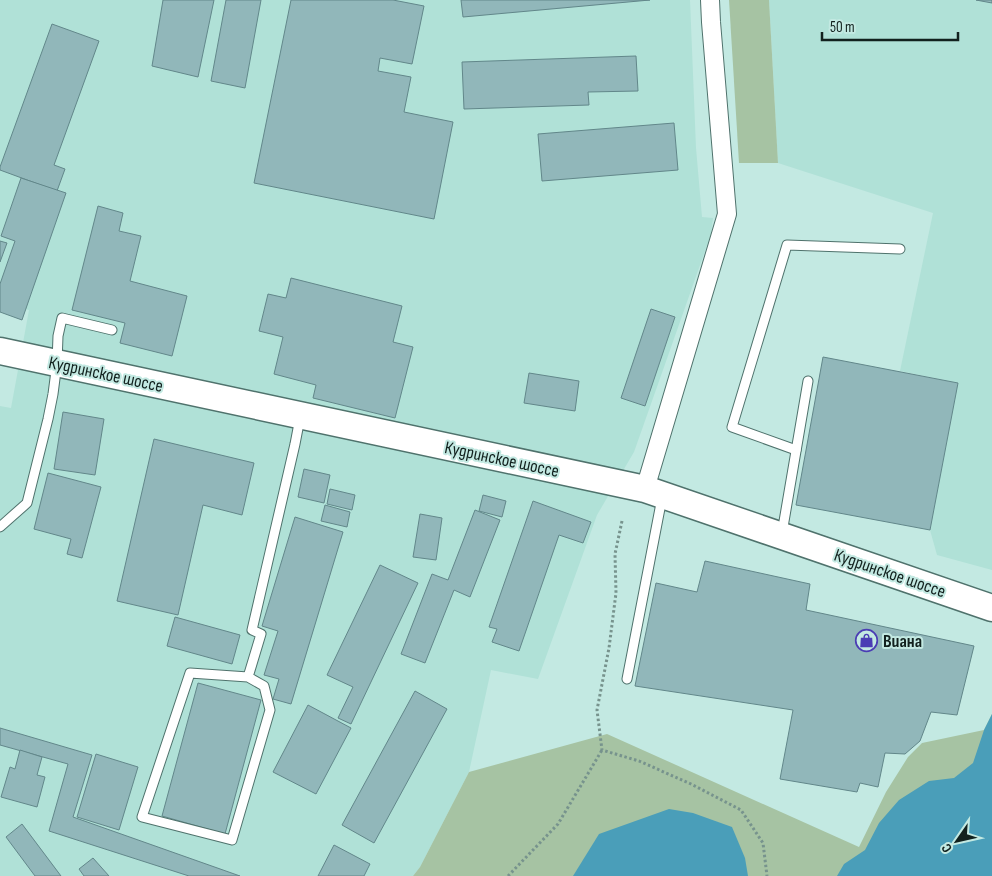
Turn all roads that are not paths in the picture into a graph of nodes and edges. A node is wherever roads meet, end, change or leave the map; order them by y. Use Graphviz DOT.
graph roads {
  1 [pos="710,0"];
  2 [pos="900,249"];
  3 [pos="112,330"];
  4 [pos="0,351"];
  5 [pos="57,363"];
  6 [pos="808,381"];
  7 [pos="300,416"];
  8 [pos="796,450"];
  9 [pos="654,492"];
  10 [pos="0,527"];
  11 [pos="782,536"];
  12 [pos="992,608"];
  13 [pos="248,677"];
  14 [pos="627,679"];
  1 -- 9 [label="street"];
  2 -- 8 [label="lane"];
  3 -- 5 [label="lane"];
  4 -- 5 [label="street, Кудринское шоссе"];
  5 -- 7 [label="street, Кудринское шоссе"];
  5 -- 10 [label="lane"];
  6 -- 8 [label="lane"];
  7 -- 9 [label="street, Кудринское шоссе"];
  7 -- 13 [label="lane"];
  8 -- 11 [label="lane"];
  9 -- 11 [label="street, Кудринское шоссе"];
  9 -- 14 [label="lane"];
  11 -- 12 [label="street, Кудринское шоссе"];
  13 -- 13 [label="lane"];
}
